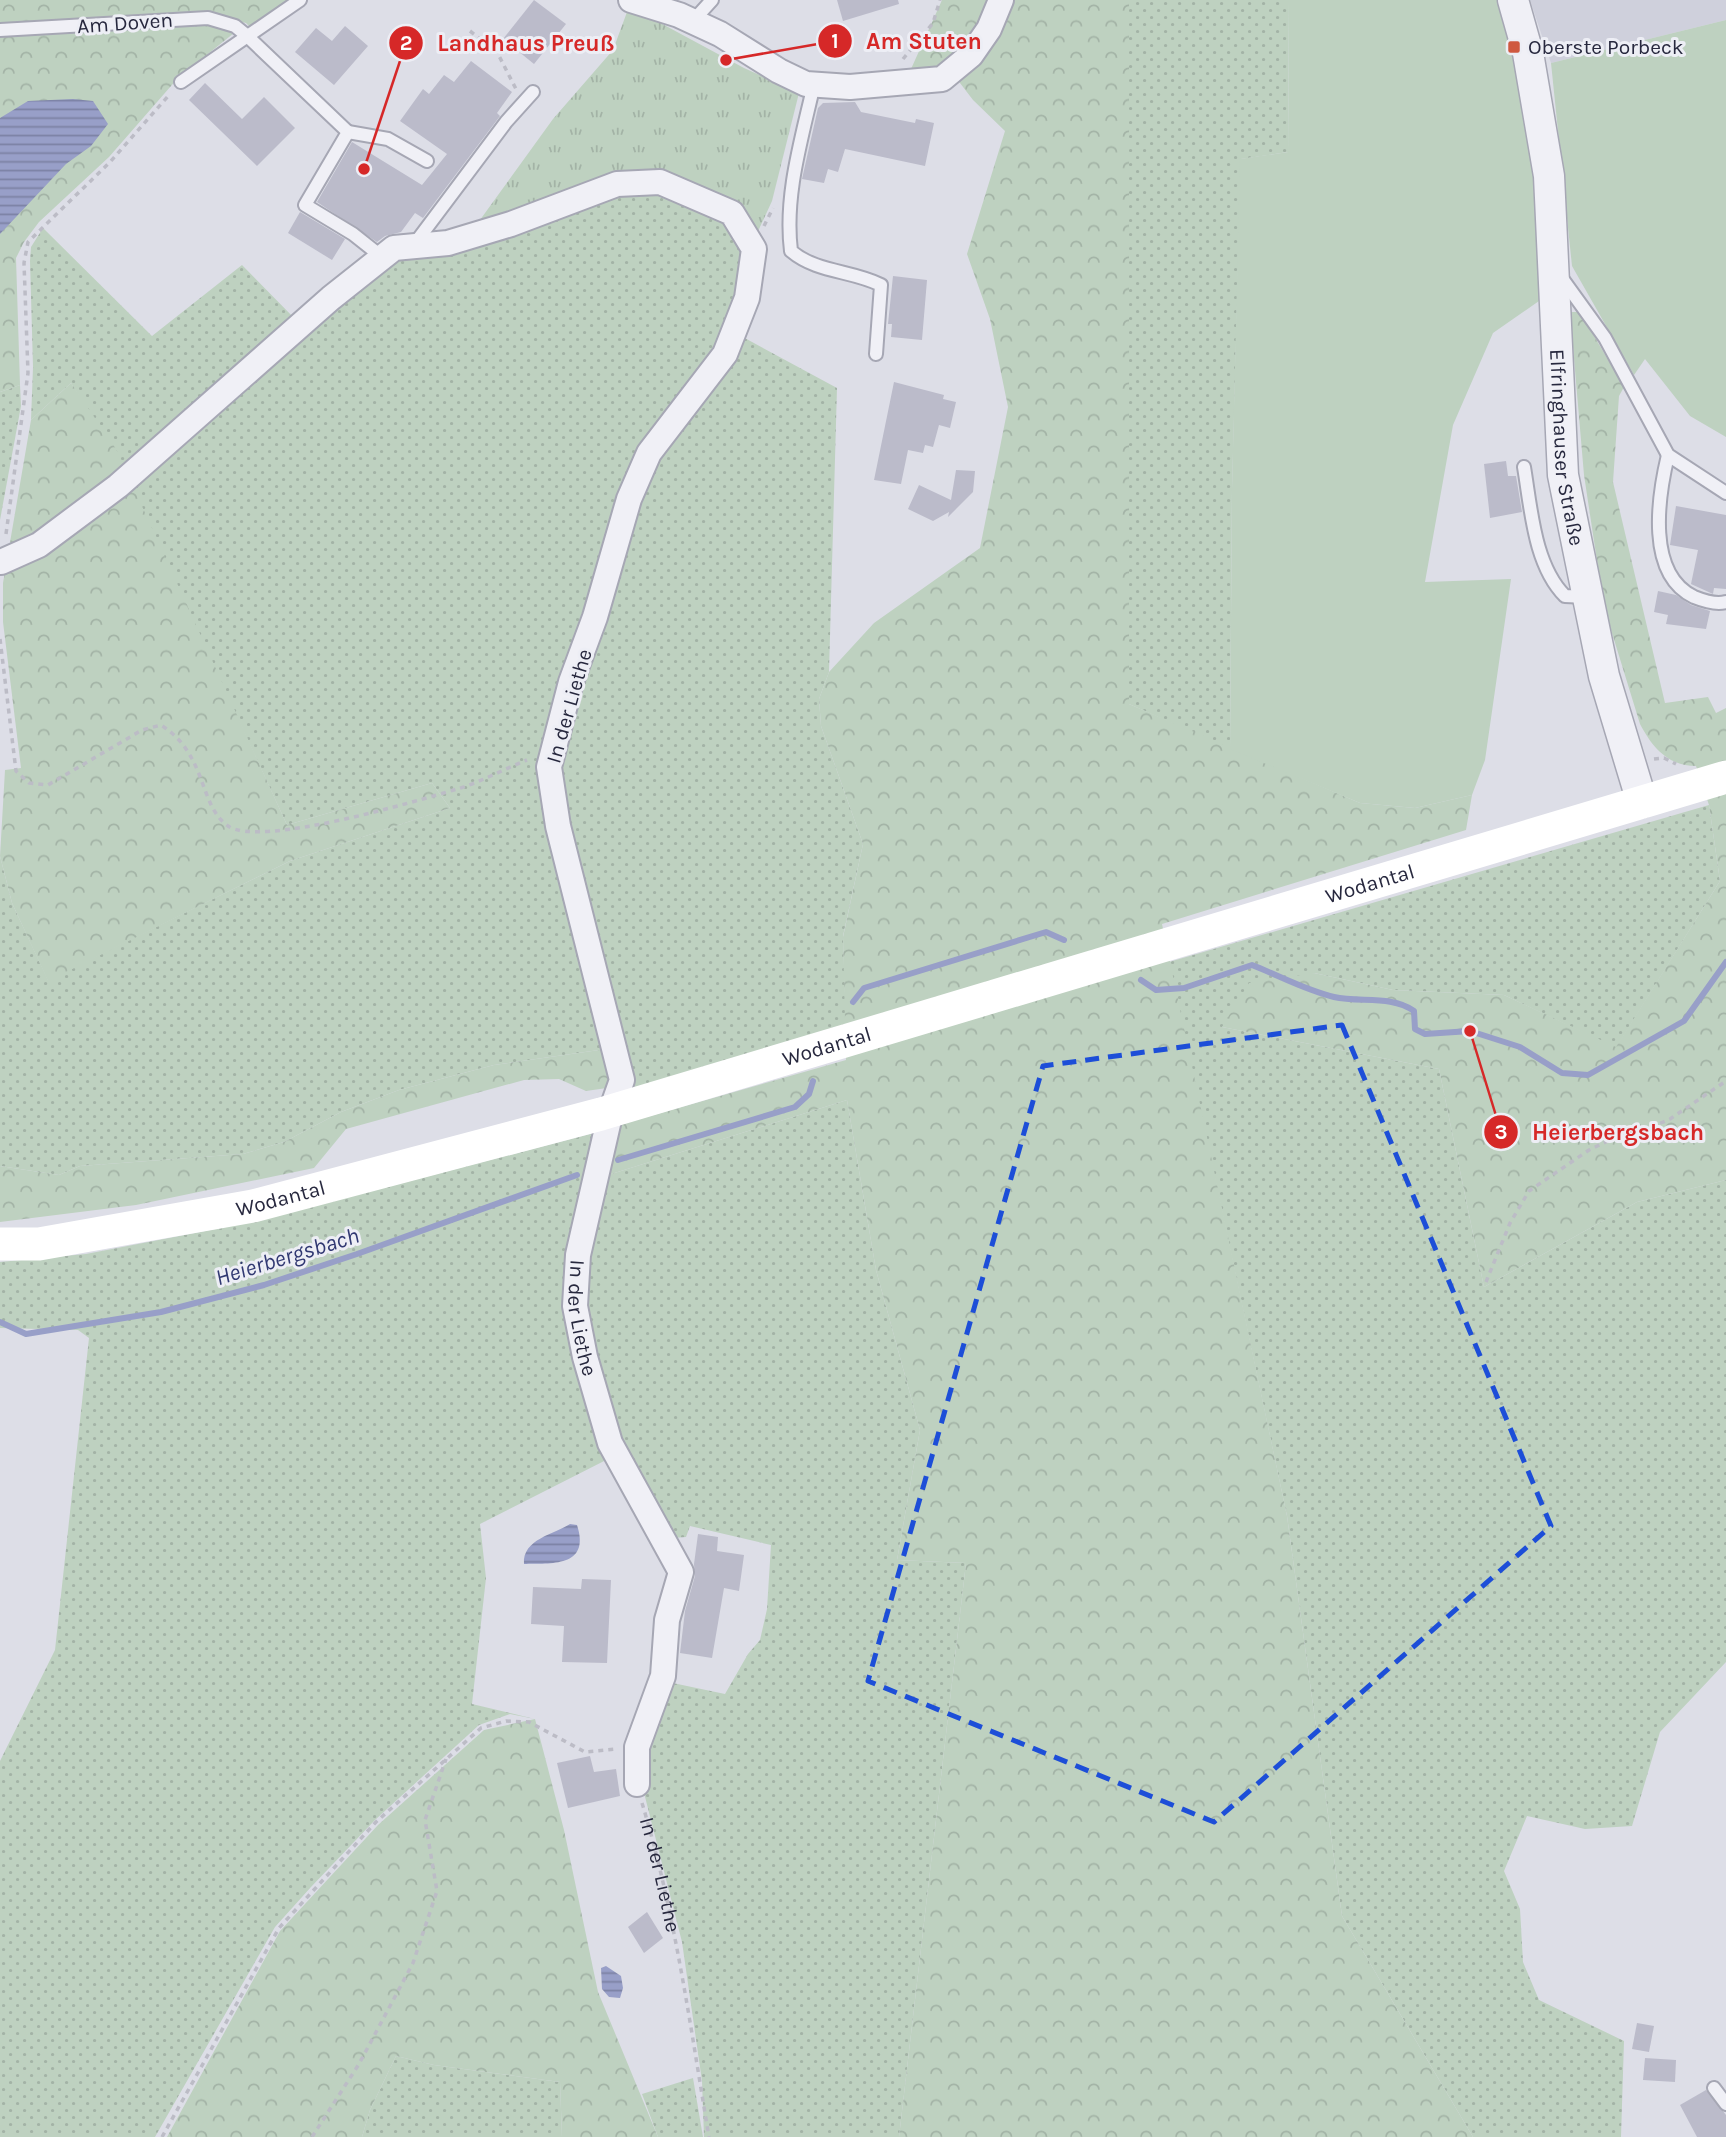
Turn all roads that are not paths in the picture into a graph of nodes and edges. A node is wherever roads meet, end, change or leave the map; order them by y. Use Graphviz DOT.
graph roads {
  1 [pos="300,0"];
  2 [pos="631,0"];
  3 [pos="712,0"];
  4 [pos="1000,0"];
  5 [pos="1513,0"];
  6 [pos="693,22"];
  7 [pos="0,30"];
  8 [pos="246,35"];
  9 [pos="181,82"];
  10 [pos="814,84"];
  11 [pos="533,92"];
  12 [pos="348,132"];
  13 [pos="427,161"];
  14 [pos="413,246"];
  15 [pos="382,257"];
  16 [pos="1554,268"];
  17 [pos="876,354"];
  18 [pos="1668,455"];
  19 [pos="1524,467"];
  20 [pos="1726,493"];
  21 [pos="1,562"];
  22 [pos="1587,597"];
  23 [pos="1726,602"];
  24 [pos="1726,777"];
  25 [pos="1642,802"];
  26 [pos="611,1111"];
  27 [pos="0,1244"];
  28 [pos="637,1784"];
  29 [pos="1714,2088"];
  30 [pos="1726,2104"];
  1 -- 8 [label="lane"];
  2 -- 6 [label="street"];
  3 -- 6 [label="lane"];
  4 -- 10 [label="street"];
  5 -- 16 [label="street, Elfringhauser Straße"];
  6 -- 10 [label="street"];
  7 -- 8 [label="lane, Am Doven"];
  8 -- 9 [label="lane"];
  8 -- 12 [label="lane, Am Doven"];
  10 -- 17 [label="lane"];
  11 -- 14 [label="lane"];
  12 -- 13 [label="lane"];
  12 -- 15 [label="lane"];
  14 -- 15 [label="street, In der Liethe"];
  14 -- 26 [label="street, In der Liethe"];
  15 -- 21 [label="street, In der Liethe"];
  16 -- 18 [label="lane"];
  16 -- 22 [label="street, Elfringhauser Straße"];
  18 -- 20 [label="lane"];
  18 -- 23 [label="lane"];
  19 -- 22 [label="lane"];
  22 -- 25 [label="street, Elfringhauser Straße"];
  24 -- 25 [label="main road"];
  25 -- 26 [label="main road, Wodantal"];
  26 -- 27 [label="main road, Wodantal"];
  26 -- 28 [label="street, In der Liethe"];
  29 -- 30 [label="lane"];
}
